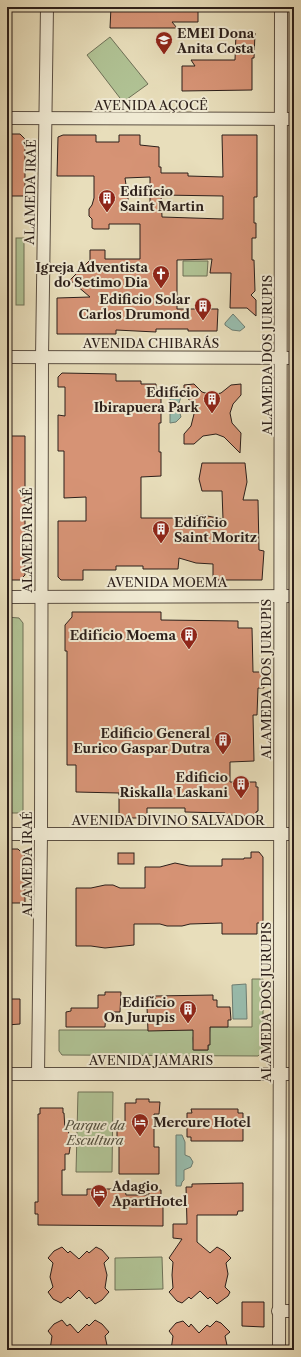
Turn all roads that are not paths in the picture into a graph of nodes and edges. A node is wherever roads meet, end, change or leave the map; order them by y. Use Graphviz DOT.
graph roads {
  1 [pos="46,7"];
  2 [pos="281,7"];
  3 [pos="7,118"];
  4 [pos="280,118"];
  5 [pos="294,118"];
  6 [pos="45,119"];
  7 [pos="7,357"];
  8 [pos="42,357"];
  9 [pos="282,358"];
  10 [pos="294,358"];
  11 [pos="41,596"];
  12 [pos="280,596"];
  13 [pos="294,596"];
  14 [pos="7,597"];
  15 [pos="7,834"];
  16 [pos="42,834"];
  17 [pos="280,834"];
  18 [pos="294,834"];
  19 [pos="7,1074"];
  20 [pos="38,1074"];
  21 [pos="280,1074"];
  22 [pos="294,1074"];
  23 [pos="278,1311"];
  24 [pos="294,1311"];
  25 [pos="279,1350"];
  1 -- 6 [label="street, ALAMEDA IRAÉ"];
  2 -- 4 [label="street, ALAMEDA DOS JURUPIS"];
  3 -- 6 [label="street, AVENIDA AÇOCÊ"];
  4 -- 5 [label="street, AVENIDA AÇOCÊ"];
  4 -- 6 [label="street, AVENIDA AÇOCÊ"];
  4 -- 9 [label="street, ALAMEDA DOS JURUPIS"];
  6 -- 8 [label="street, ALAMEDA IRAÉ"];
  7 -- 8 [label="street, AVENIDA CHIBARÁS"];
  8 -- 9 [label="street, AVENIDA CHIBARÁS"];
  8 -- 11 [label="street, ALAMEDA IRAÉ"];
  9 -- 10 [label="street, AVENIDA CHIBARÁS"];
  9 -- 12 [label="street, ALAMEDA DOS JURUPIS"];
  11 -- 12 [label="street, AVENIDA MOEMA"];
  11 -- 14 [label="street, AVENIDA MOEMA"];
  11 -- 16 [label="street, ALAMEDA IRAÉ"];
  12 -- 13 [label="street, AVENIDA MOEMA"];
  12 -- 17 [label="street, ALAMEDA DOS JURUPIS"];
  15 -- 16 [label="street, AVENIDA DIVINO SALVADOR"];
  16 -- 17 [label="street, AVENIDA DIVINO SALVADOR"];
  16 -- 20 [label="street, ALAMEDA IRAÉ"];
  17 -- 18 [label="street, AVENIDA DIVINO SALVADOR"];
  17 -- 21 [label="street, ALAMEDA DOS JURUPIS"];
  19 -- 20 [label="street, AVENIDA JAMARIS"];
  20 -- 21 [label="street, AVENIDA JAMARIS"];
  21 -- 22 [label="street, AVENIDA JAMARIS"];
  21 -- 23 [label="street, ALAMEDA DOS JURUPIS"];
  23 -- 24 [label="street"];
  23 -- 25 [label="street, ALAMEDA DOS JURUPIS"];
}
